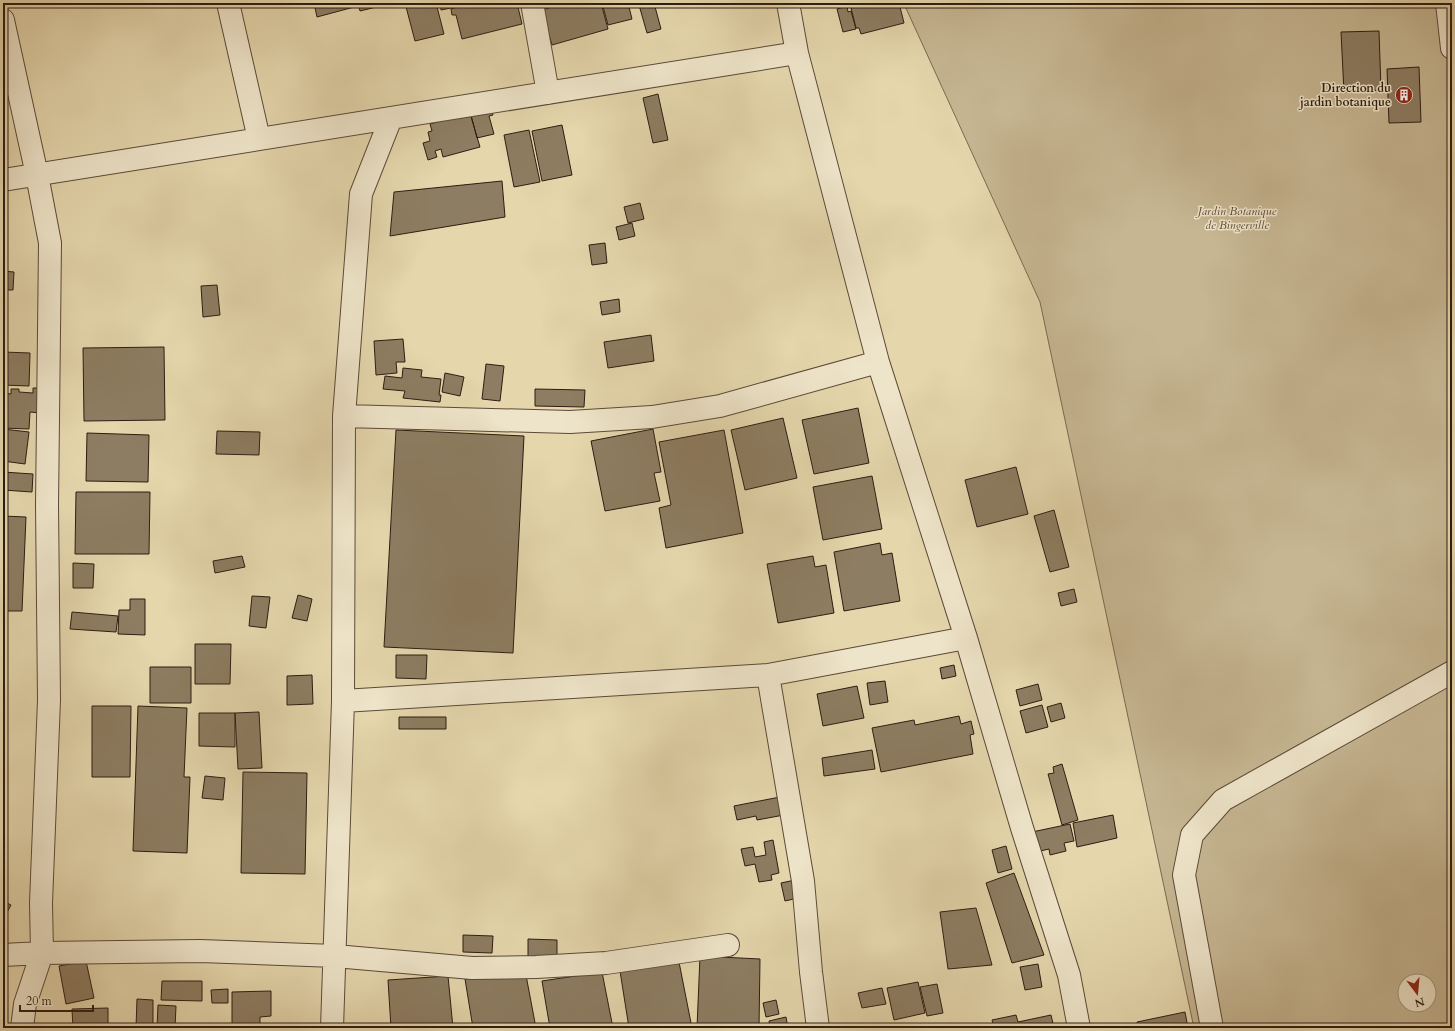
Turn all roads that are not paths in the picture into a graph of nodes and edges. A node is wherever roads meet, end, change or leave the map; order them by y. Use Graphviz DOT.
graph roads {
  1 [pos="228,3"];
  2 [pos="532,3"];
  3 [pos="788,3"];
  4 [pos="1447,3"];
  5 [pos="3,20"];
  6 [pos="5,42"];
  7 [pos="1452,48"];
  8 [pos="797,53"];
  9 [pos="548,93"];
  10 [pos="392,118"];
  11 [pos="259,139"];
  12 [pos="37,175"];
  13 [pos="3,180"];
  14 [pos="878,362"];
  15 [pos="344,416"];
  16 [pos="966,638"];
  17 [pos="1452,672"];
  18 [pos="768,675"];
  19 [pos="343,701"];
  20 [pos="728,945"];
  21 [pos="42,953"];
  22 [pos="3,955"];
  23 [pos="335,956"];
  24 [pos="22,1028"];
  25 [pos="332,1028"];
  26 [pos="818,1028"];
  27 [pos="1078,1028"];
  28 [pos="1212,1028"];
  1 -- 11 [label="street"];
  2 -- 9 [label="street"];
  3 -- 8 [label="street"];
  4 -- 7 [label="street"];
  5 -- 6 [label="street"];
  6 -- 12 [label="street"];
  8 -- 9 [label="street"];
  8 -- 14 [label="street"];
  9 -- 10 [label="street"];
  10 -- 11 [label="street"];
  10 -- 15 [label="street"];
  11 -- 12 [label="street"];
  12 -- 13 [label="street"];
  12 -- 21 [label="street"];
  14 -- 15 [label="street"];
  14 -- 16 [label="street"];
  15 -- 19 [label="street"];
  16 -- 18 [label="street"];
  16 -- 27 [label="street"];
  17 -- 28 [label="street"];
  18 -- 19 [label="street"];
  18 -- 26 [label="street"];
  19 -- 23 [label="street"];
  20 -- 23 [label="street"];
  21 -- 22 [label="street"];
  21 -- 23 [label="street"];
  21 -- 24 [label="street"];
  23 -- 25 [label="street"];
}
